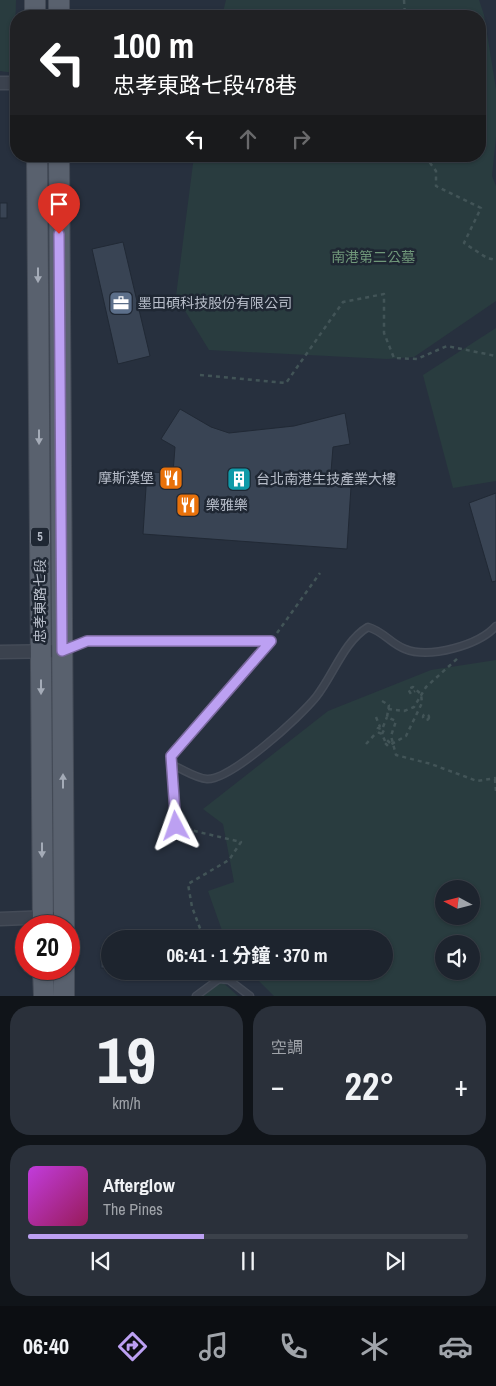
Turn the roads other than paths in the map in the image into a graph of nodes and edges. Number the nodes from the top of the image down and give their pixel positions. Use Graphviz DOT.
graph roads {
  1 [pos="37,162"];
  2 [pos="59,162"];
  3 [pos="496,626"];
  4 [pos="41,650"];
  5 [pos="62,651"];
  6 [pos="0,652"];
  7 [pos="172,765"];
  8 [pos="176,826"];
  9 [pos="43,915"];
  10 [pos="64,915"];
  11 [pos="0,919"];
  12 [pos="15,920"];
  13 [pos="43,980"];
  14 [pos="64,980"];
  15 [pos="219,980"];
  16 [pos="229,980"];
  17 [pos="44,996"];
  18 [pos="64,996"];
  19 [pos="196,996"];
  20 [pos="250,996"];
  1 -- 4 [label="main road, 忠孝東路七段 / 5, one-way"];
  2 -- 5 [label="main road, 忠孝東路七段 / 5"];
  3 -- 7 [label="lane"];
  4 -- 5 [label="street"];
  4 -- 6 [label="street"];
  4 -- 9 [label="main road, 忠孝東路七段 / 5, one-way"];
  5 -- 7 [label="lane"];
  10 -- 5 [label="main road, 忠孝東路七段 / 5, one-way"];
  7 -- 8 [label="lane"];
  11 -- 12 [label="street"];
  13 -- 17 [label="main road"];
  14 -- 18 [label="main road"];
  15 -- 19 [label="lane"];
  16 -- 20 [label="lane"];
}
